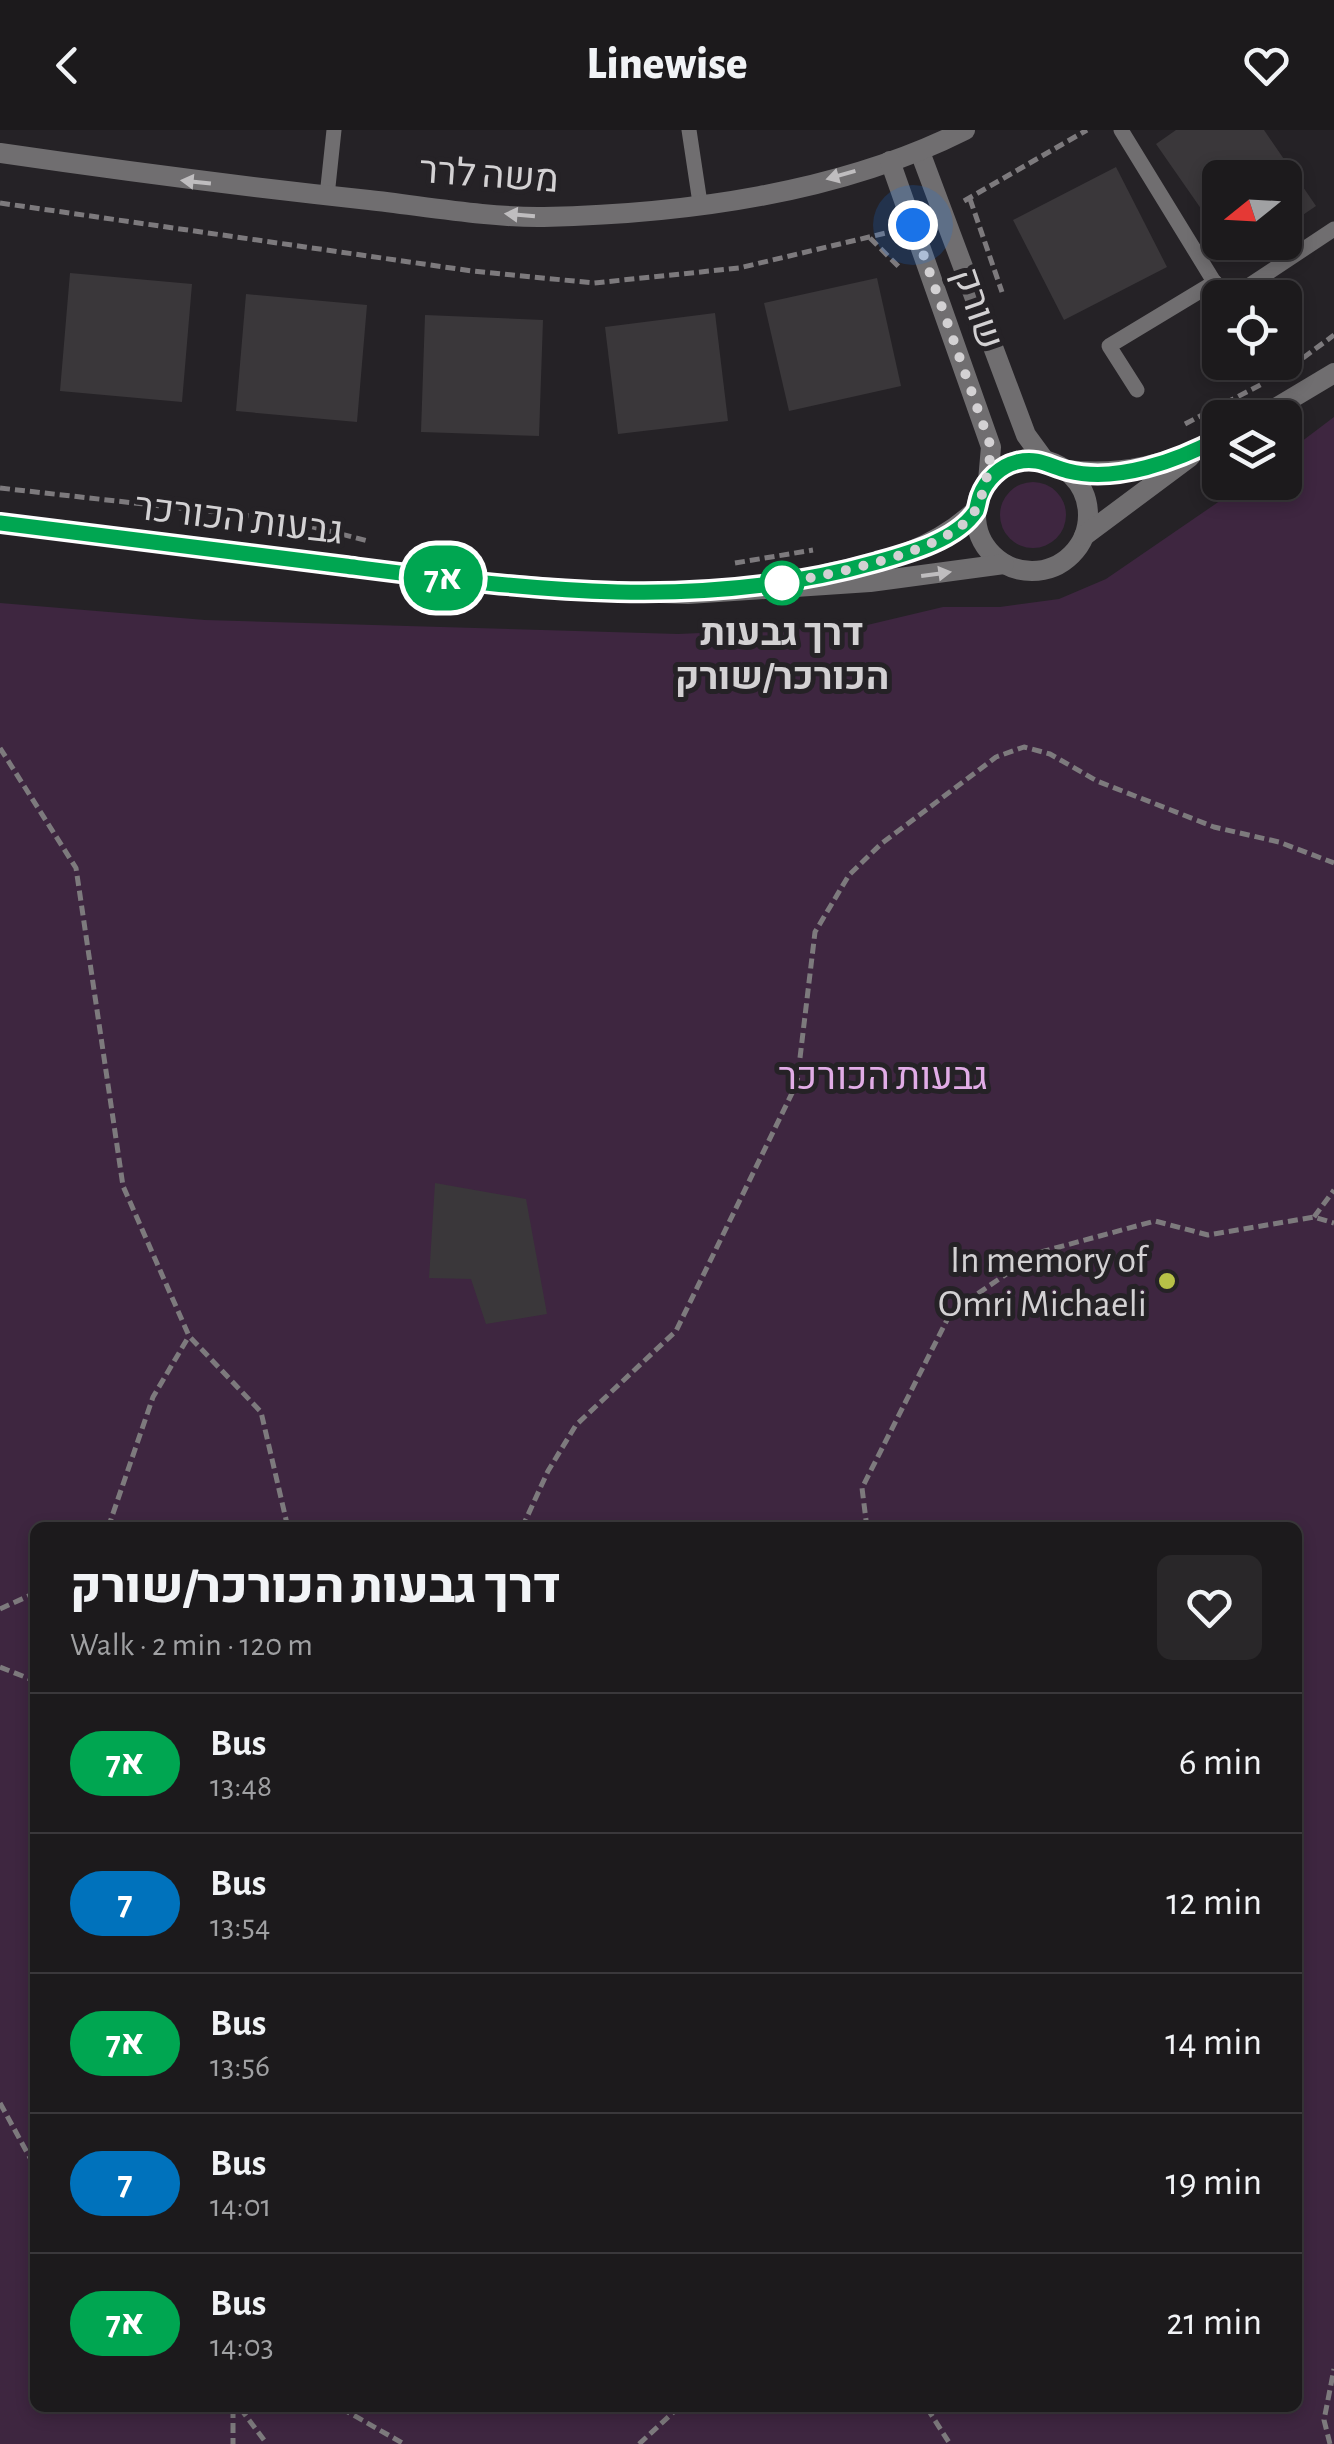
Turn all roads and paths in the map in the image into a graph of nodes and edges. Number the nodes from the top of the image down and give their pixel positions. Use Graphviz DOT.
graph roads {
  1 [pos="334,130"];
  2 [pos="689,130"];
  3 [pos="964,130"];
  4 [pos="1087,130"];
  5 [pos="1121,130"];
  6 [pos="0,152"];
  7 [pos="920,152"];
  8 [pos="890,161"];
  9 [pos="327,196"];
  10 [pos="970,198"];
  11 [pos="0,203"];
  12 [pos="700,204"];
  13 [pos="943,212"];
  14 [pos="913,225"];
  15 [pos="1334,229"];
  16 [pos="982,234"];
  17 [pos="870,238"];
  18 [pos="886,255"];
  19 [pos="1214,280"];
  20 [pos="1255,280"];
  21 [pos="1202,290"];
  22 [pos="1334,334"];
  23 [pos="1302,358"];
  24 [pos="1334,373"];
  25 [pos="1266,382"];
  26 [pos="1137,390"];
  27 [pos="1289,400"];
  28 [pos="1184,424"];
  29 [pos="1202,446"];
  30 [pos="1202,449"];
  31 [pos="1045,461"];
  32 [pos="1066,470"];
  33 [pos="988,481"];
  34 [pos="0,488"];
  35 [pos="976,510"];
  36 [pos="0,523"];
  37 [pos="1084,536"];
  38 [pos="378,544"];
  39 [pos="825,548"];
  40 [pos="732,564"];
  41 [pos="1004,564"];
  42 [pos="770,586"];
  43 [pos="0,748"];
  44 [pos="1334,862"];
  45 [pos="1334,1190"];
  46 [pos="1314,1217"];
  47 [pos="1334,1223"];
  48 [pos="189,1336"];
  49 [pos="110,1522"];
  50 [pos="287,1522"];
  51 [pos="525,1522"];
  52 [pos="866,1522"];
  53 [pos="30,1595"];
  54 [pos="0,1609"];
  55 [pos="0,1666"];
  56 [pos="30,1679"];
  57 [pos="0,2103"];
  58 [pos="30,2158"];
  59 [pos="1334,2370"];
  60 [pos="236,2412"];
  61 [pos="239,2412"];
  62 [pos="348,2412"];
  63 [pos="674,2412"];
  64 [pos="928,2412"];
  65 [pos="233,2444"];
  66 [pos="267,2444"];
  67 [pos="404,2444"];
  68 [pos="639,2444"];
  69 [pos="950,2444"];
  70 [pos="1330,2444"];
  1 -- 9 [label="lane"];
  2 -- 12 [label="lane"];
  3 -- 7 [label="street, משה לרר"];
  4 -- 10 [label="path"];
  5 -- 19 [label="lane"];
  9 -- 6 [label="street, משה לרר, one-way"];
  7 -- 8 [label="street, משה לרר"];
  7 -- 13 [label="street, שורק"];
  8 -- 12 [label="street, משה לרר, one-way"];
  8 -- 14 [label="street, שורק"];
  12 -- 9 [label="street, משה לרר, one-way"];
  10 -- 13 [label="path"];
  10 -- 16 [label="path"];
  11 -- 17 [label="path"];
  13 -- 31 [label="street, שורק"];
  14 -- 17 [label="path"];
  14 -- 33 [label="street, שורק"];
  15 -- 20 [label="lane"];
  17 -- 18 [label="path"];
  21 -- 26 [label="lane"];
  22 -- 23 [label="path"];
  24 -- 27 [label="street"];
  25 -- 28 [label="path"];
  29 -- 32 [label="street"];
  30 -- 37 [label="street"];
  31 -- 32 [label="street"];
  31 -- 33 [label="street"];
  32 -- 37 [label="street"];
  33 -- 35 [label="street"];
  34 -- 38 [label="path"];
  35 -- 41 [label="street"];
  35 -- 42 [label="street, גבעות הכורכר"];
  36 -- 42 [label="street, גבעות הכורכר"];
  37 -- 41 [label="street"];
  39 -- 40 [label="path"];
  42 -- 41 [label="street, גבעות הכורכר, one-way"];
  43 -- 48 [label="path"];
  44 -- 51 [label="path"];
  45 -- 46 [label="path"];
  46 -- 47 [label="path"];
  46 -- 52 [label="path"];
  48 -- 49 [label="path"];
  48 -- 50 [label="path"];
  53 -- 54 [label="path"];
  55 -- 56 [label="path"];
  57 -- 58 [label="path"];
  59 -- 70 [label="path"];
  60 -- 65 [label="path"];
  61 -- 66 [label="path"];
  62 -- 67 [label="path"];
  63 -- 68 [label="path"];
  64 -- 69 [label="path"];
}
